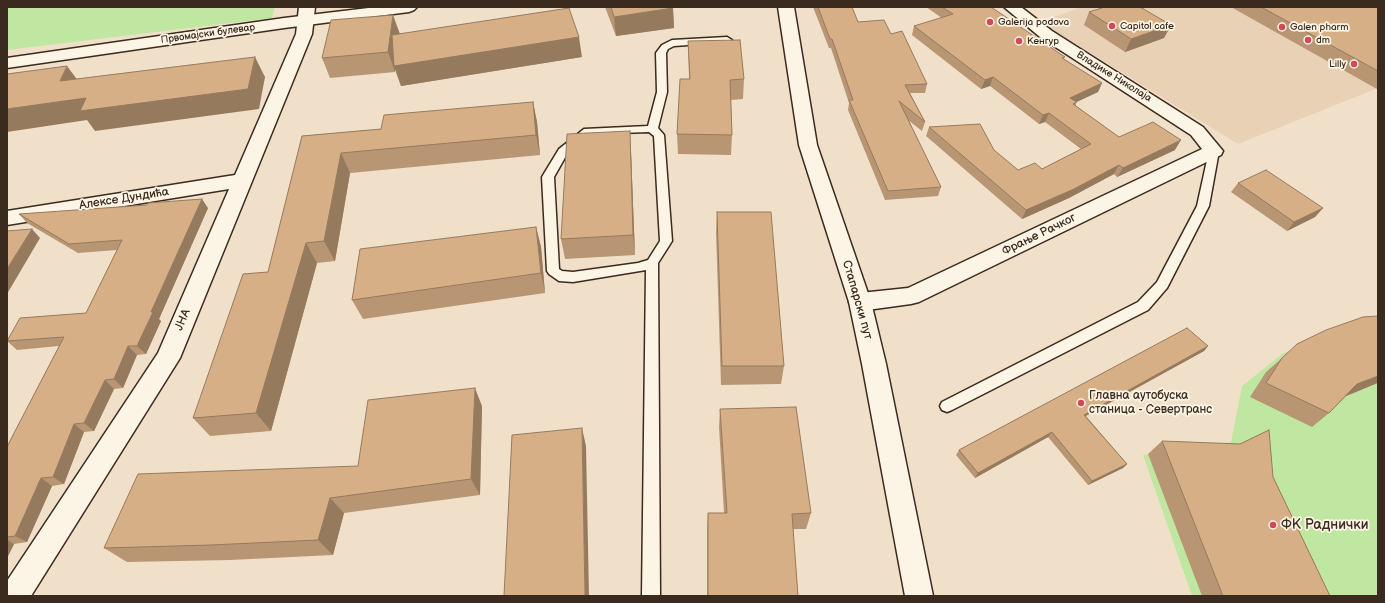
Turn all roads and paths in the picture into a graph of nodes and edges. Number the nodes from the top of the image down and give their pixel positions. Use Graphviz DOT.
graph roads {
  1 [pos="409,7"];
  2 [pos="786,7"];
  3 [pos="1012,7"];
  4 [pos="306,14"];
  5 [pos="726,40"];
  6 [pos="7,63"];
  7 [pos="652,129"];
  8 [pos="1214,151"];
  9 [pos="242,180"];
  10 [pos="7,218"];
  11 [pos="652,263"];
  12 [pos="860,302"];
  13 [pos="947,406"];
  14 [pos="14,596"];
  15 [pos="651,596"];
  16 [pos="919,596"];
  1 -- 4 [label="street, Првомајски булевар"];
  2 -- 12 [label="street, Стапарски пут"];
  3 -- 8 [label="street, Владике Николаја"];
  4 -- 6 [label="street, Првомајски булевар"];
  4 -- 9 [label="street, ЈНА"];
  5 -- 7 [label="lane"];
  7 -- 11 [label="lane"];
  7 -- 11 [label="lane"];
  8 -- 12 [label="street, Фрање Рачког"];
  8 -- 13 [label="lane"];
  9 -- 10 [label="street, Алексе Дундића"];
  9 -- 14 [label="street, ЈНА"];
  11 -- 15 [label="lane"];
  12 -- 16 [label="street, Стапарски пут"];
}
